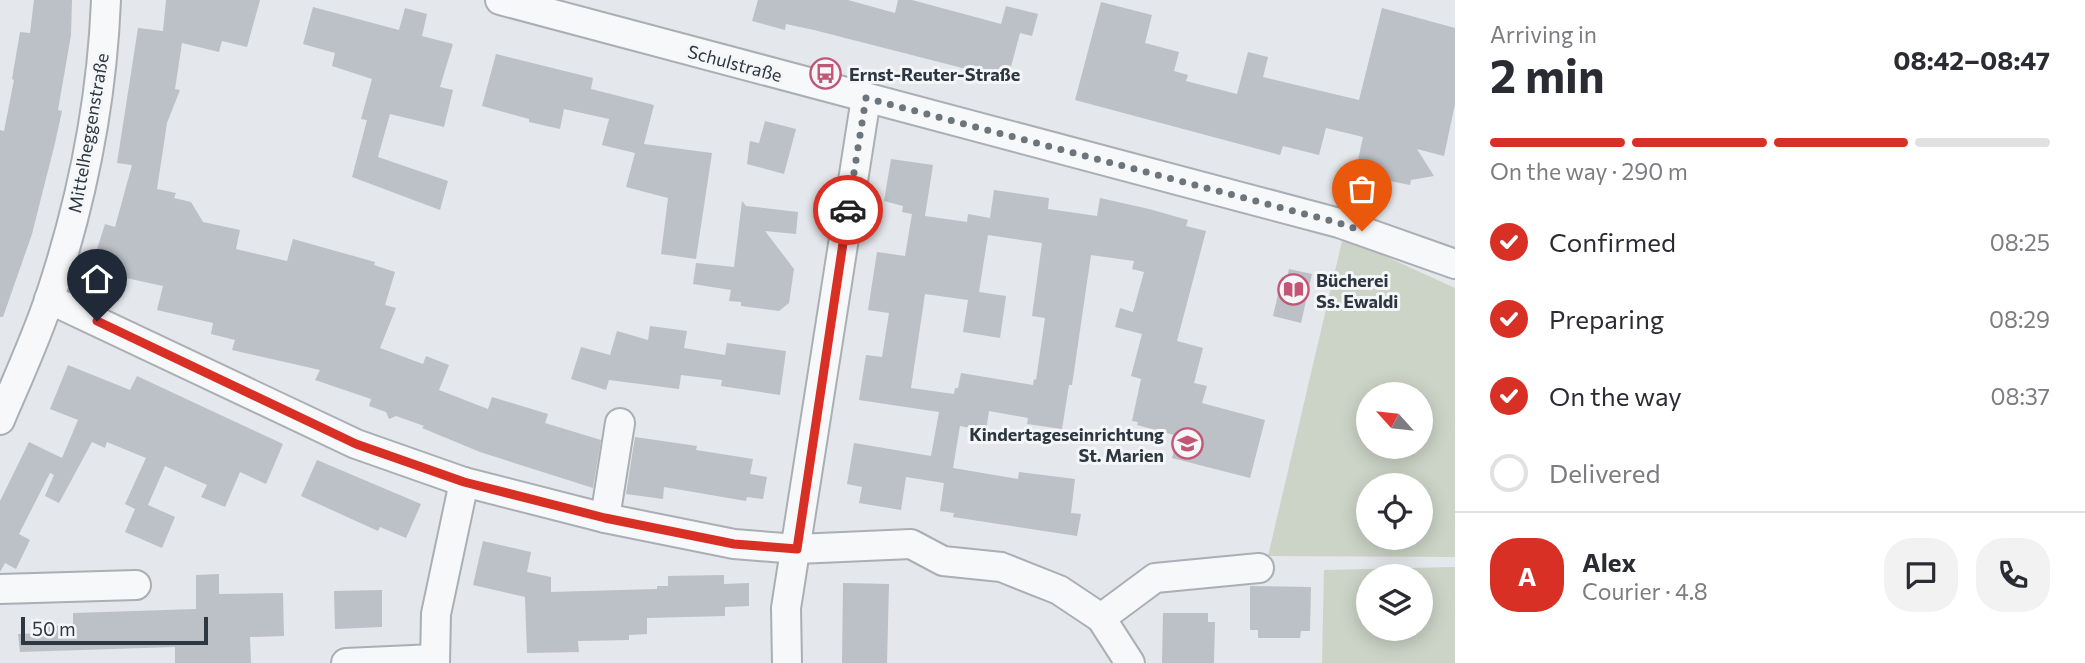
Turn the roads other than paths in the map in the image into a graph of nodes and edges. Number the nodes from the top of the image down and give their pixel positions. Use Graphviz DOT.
graph roads {
  1 [pos="106,0"];
  2 [pos="500,0"];
  3 [pos="866,98"];
  4 [pos="1455,264"];
  5 [pos="49,299"];
  6 [pos="0,420"];
  7 [pos="620,423"];
  8 [pos="464,482"];
  9 [pos="605,518"];
  10 [pos="797,549"];
  11 [pos="1259,568"];
  12 [pos="136,586"];
  13 [pos="0,589"];
  14 [pos="1101,618"];
  15 [pos="435,661"];
  16 [pos="346,663"];
  17 [pos="787,663"];
  18 [pos="1130,663"];
  1 -- 5 [label="street, Mittelheggenstraße"];
  2 -- 3 [label="street, Schulstraße"];
  3 -- 4 [label="street, Schulstraße"];
  3 -- 10 [label="street"];
  5 -- 6 [label="street, Mittelheggenstraße"];
  5 -- 8 [label="street"];
  7 -- 9 [label="street"];
  8 -- 9 [label="street"];
  8 -- 15 [label="street"];
  9 -- 10 [label="street"];
  10 -- 14 [label="street"];
  10 -- 17 [label="street"];
  11 -- 14 [label="street"];
  12 -- 13 [label="street"];
  14 -- 18 [label="street"];
  15 -- 16 [label="street"];
}
